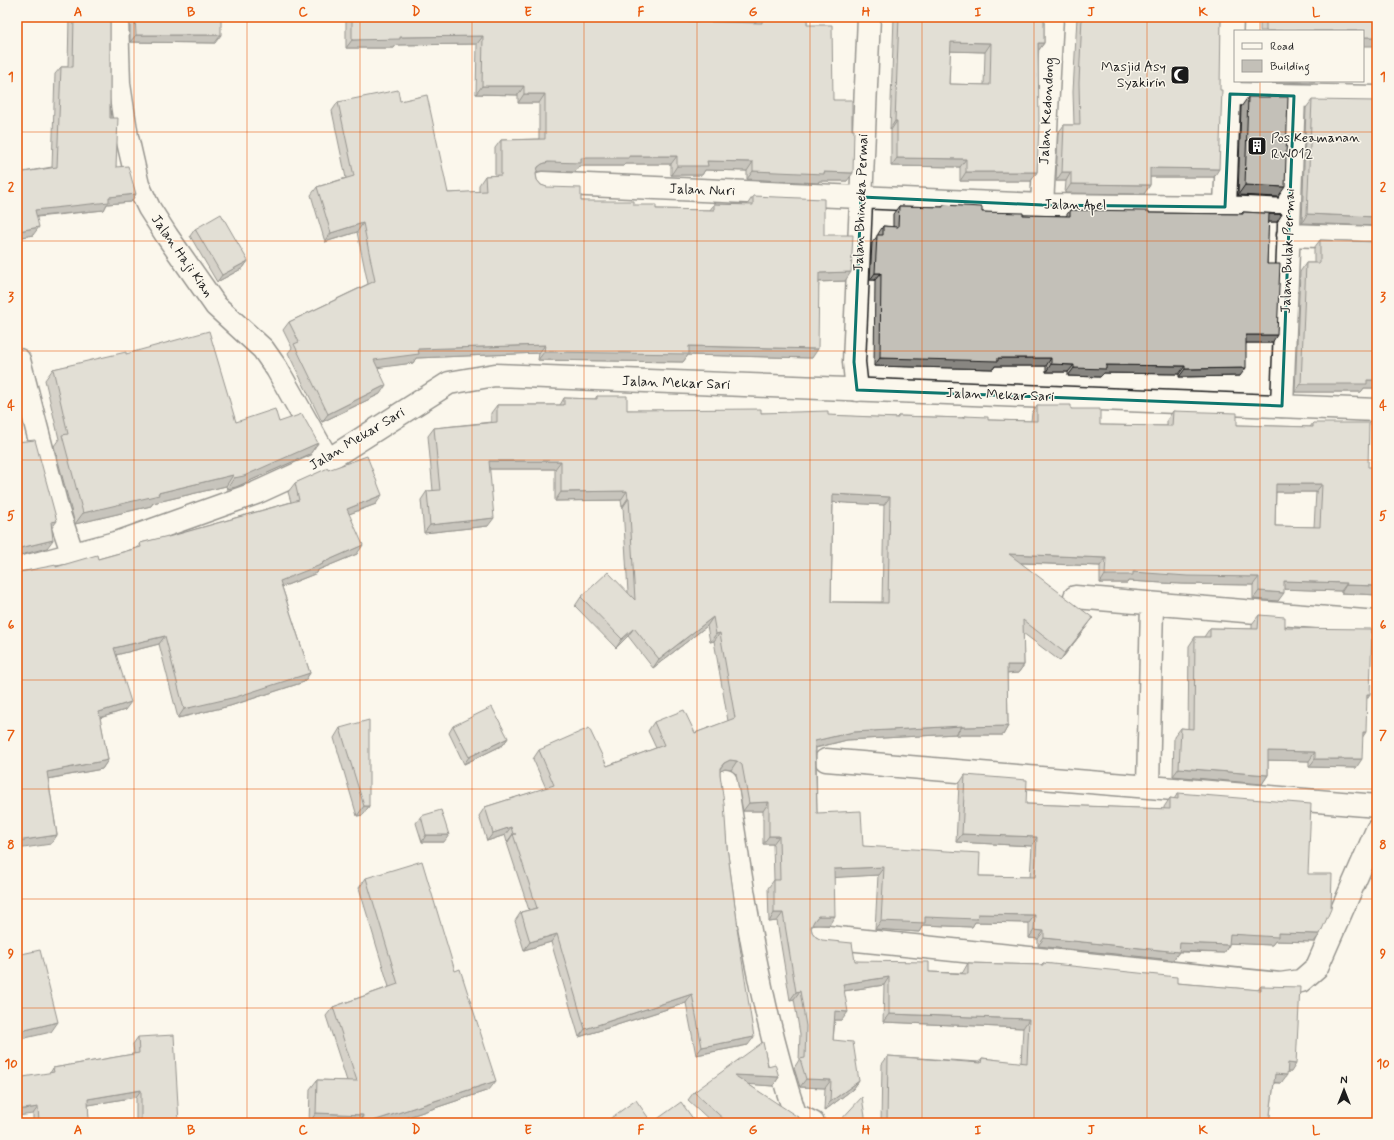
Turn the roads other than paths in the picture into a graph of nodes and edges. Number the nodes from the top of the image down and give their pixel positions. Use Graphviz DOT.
graph roads {
  1 [pos="117,17"];
  2 [pos="869,17"];
  3 [pos="1052,17"];
  4 [pos="1232,17"];
  5 [pos="1230,94"];
  6 [pos="1294,96"];
  7 [pos="1377,97"];
  8 [pos="542,183"];
  9 [pos="861,196"];
  10 [pos="1042,205"];
  11 [pos="1225,207"];
  12 [pos="1288,210"];
  13 [pos="1288,235"];
  14 [pos="1377,238"];
  15 [pos="19,360"];
  16 [pos="857,390"];
  17 [pos="1282,406"];
  18 [pos="1377,410"];
  19 [pos="328,460"];
  20 [pos="73,555"];
  21 [pos="17,569"];
  22 [pos="1074,597"];
  23 [pos="1152,604"];
  24 [pos="1377,622"];
  25 [pos="826,760"];
  26 [pos="726,781"];
  27 [pos="1148,787"];
  28 [pos="1377,806"];
  29 [pos="1377,830"];
  30 [pos="818,936"];
  31 [pos="814,1123"];
  1 -- 19 [label="street, Jalan Haji Kian"];
  2 -- 9 [label="street, Jalan Bhineka Permai"];
  3 -- 10 [label="street, Jalan Kedondong"];
  4 -- 5 [label="street"];
  5 -- 6 [label="street"];
  5 -- 11 [label="street"];
  6 -- 7 [label="street"];
  6 -- 12 [label="street, Jalan Bulak Permai"];
  8 -- 9 [label="street, Jalan Nuri"];
  9 -- 10 [label="street, Jalan Apel"];
  9 -- 16 [label="street, Jalan Bhineka Permai"];
  10 -- 11 [label="street, Jalan Apel"];
  11 -- 12 [label="street, Jalan Apel"];
  12 -- 13 [label="street, Jalan Bulak Permai"];
  13 -- 14 [label="street"];
  13 -- 17 [label="street, Jalan Bulak Permai"];
  15 -- 20 [label="street"];
  16 -- 17 [label="street, Jalan Mekar Sari"];
  16 -- 19 [label="street, Jalan Mekar Sari"];
  17 -- 18 [label="street, Jalan Mekar Sari"];
  19 -- 20 [label="street, Jalan Mekar Sari"];
  20 -- 21 [label="street, Jalan Mekar Sari"];
  22 -- 23 [label="street"];
  23 -- 24 [label="street"];
  23 -- 27 [label="street"];
  25 -- 27 [label="street"];
  26 -- 31 [label="street"];
  27 -- 28 [label="street"];
  29 -- 30 [label="street"];
}
